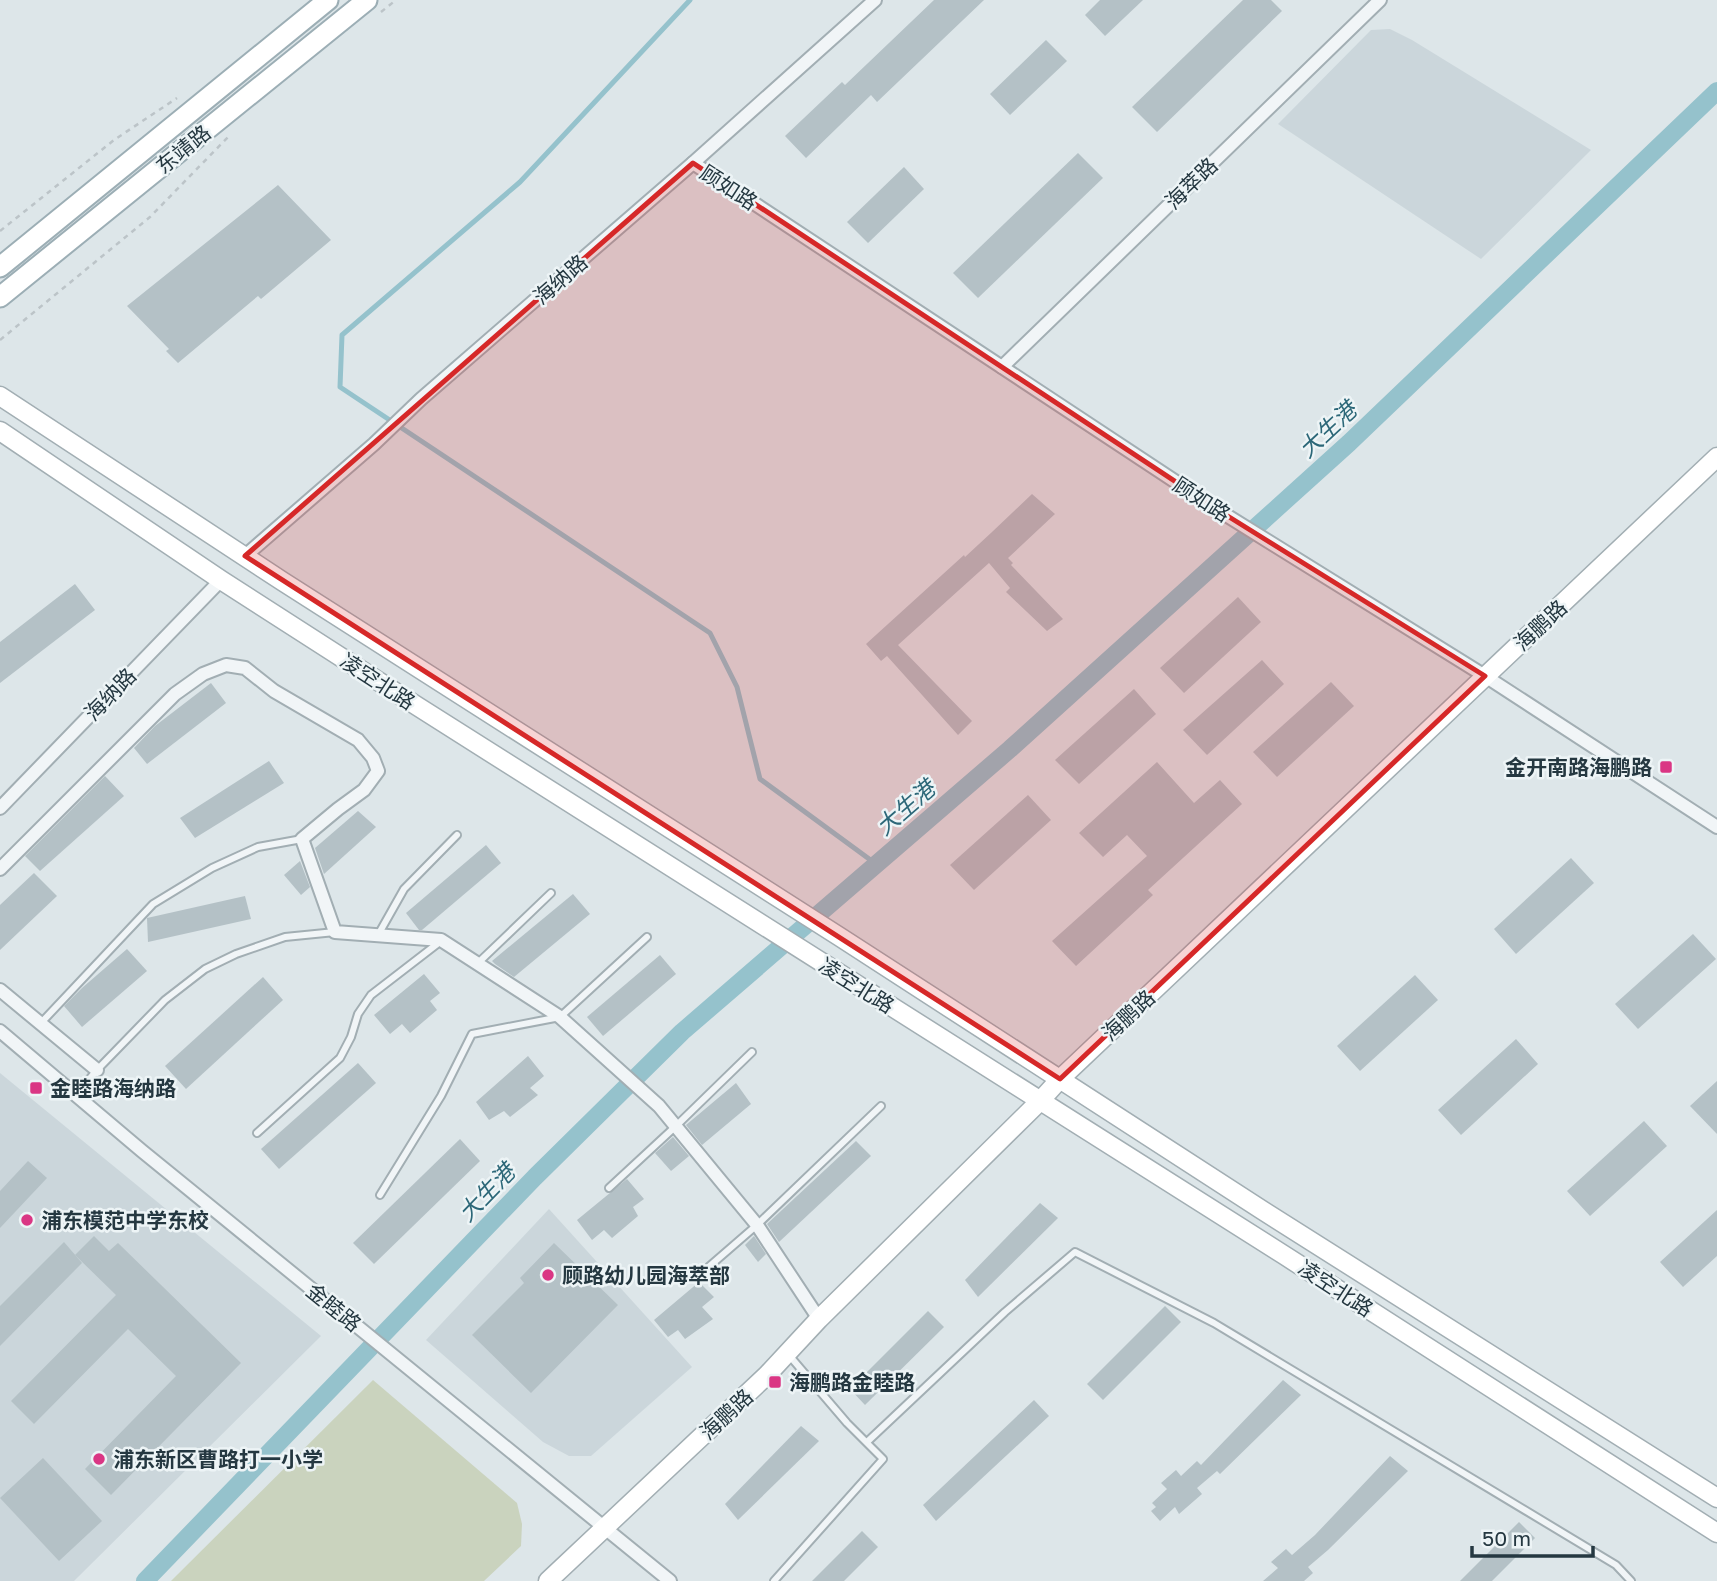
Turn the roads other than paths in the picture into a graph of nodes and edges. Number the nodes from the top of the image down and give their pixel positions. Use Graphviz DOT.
graph roads {
  1 [pos="328,0"];
  2 [pos="875,0"];
  3 [pos="1380,0"];
  4 [pos="371,8"];
  5 [pos="693,163"];
  6 [pos="0,267"];
  7 [pos="0,297"];
  8 [pos="1002,367"];
  9 [pos="0,396"];
  10 [pos="0,431"];
  11 [pos="1717,457"];
  12 [pos="244,556"];
  13 [pos="221,580"];
  14 [pos="1485,676"];
  15 [pos="0,808"];
  16 [pos="1717,827"];
  17 [pos="457,835"];
  18 [pos="303,839"];
  19 [pos="0,869"];
  20 [pos="551,893"];
  21 [pos="335,932"];
  22 [pos="378,935"];
  23 [pos="647,937"];
  24 [pos="442,940"];
  25 [pos="478,962"];
  26 [pos="0,990"];
  27 [pos="560,1017"];
  28 [pos="40,1024"];
  29 [pos="0,1031"];
  30 [pos="752,1052"];
  31 [pos="97,1070"];
  32 [pos="1060,1079"];
  33 [pos="76,1094"];
  34 [pos="1040,1101"];
  35 [pos="881,1106"];
  36 [pos="676,1126"];
  37 [pos="257,1133"];
  38 [pos="609,1188"];
  39 [pos="380,1195"];
  40 [pos="757,1225"];
  41 [pos="697,1277"];
  42 [pos="819,1318"];
  43 [pos="787,1352"];
  44 [pos="867,1442"];
  45 [pos="1717,1498"];
  46 [pos="604,1527"];
  47 [pos="1717,1533"];
  48 [pos="548,1581"];
  49 [pos="670,1581"];
  50 [pos="774,1581"];
  51 [pos="1631,1581"];
  1 -- 6 [label="main road, 东靖路"];
  2 -- 5 [label="street, 海纳路"];
  3 -- 8 [label="street, 海萃路"];
  4 -- 7 [label="main road, 东靖路"];
  5 -- 8 [label="street, 顾如路"];
  5 -- 12 [label="street, 海纳路"];
  8 -- 14 [label="street, 顾如路"];
  9 -- 12 [label="main road, 凌空北路"];
  10 -- 13 [label="main road, 凌空北路"];
  11 -- 14 [label="main road, 海鹏路"];
  12 -- 32 [label="main road, 凌空北路"];
  13 -- 15 [label="street, 海纳路"];
  13 -- 34 [label="main road, 凌空北路"];
  14 -- 16 [label="street, 顾如路"];
  14 -- 32 [label="main road, 海鹏路"];
  17 -- 22 [label="lane"];
  18 -- 19 [label="street"];
  18 -- 21 [label="street"];
  18 -- 28 [label="lane"];
  20 -- 25 [label="lane"];
  21 -- 22 [label="street"];
  21 -- 31 [label="lane"];
  22 -- 24 [label="street"];
  23 -- 27 [label="lane"];
  24 -- 25 [label="street"];
  24 -- 37 [label="lane"];
  25 -- 27 [label="street"];
  26 -- 28 [label="street"];
  27 -- 36 [label="street"];
  27 -- 39 [label="lane"];
  28 -- 31 [label="street"];
  29 -- 33 [label="street, 金睦路"];
  30 -- 36 [label="lane"];
  31 -- 33 [label="lane"];
  32 -- 34 [label="main road, 海鹏路"];
  32 -- 45 [label="main road, 凌空北路"];
  33 -- 46 [label="street, 金睦路"];
  34 -- 42 [label="main road, 海鹏路"];
  34 -- 47 [label="main road, 凌空北路"];
  35 -- 40 [label="lane"];
  36 -- 38 [label="lane"];
  36 -- 40 [label="street"];
  40 -- 41 [label="lane"];
  40 -- 42 [label="street"];
  42 -- 43 [label="main road, 海鹏路"];
  43 -- 44 [label="lane"];
  43 -- 46 [label="main road, 海鹏路"];
  44 -- 50 [label="lane"];
  44 -- 51 [label="lane"];
  46 -- 48 [label="main road, 海鹏路"];
  46 -- 49 [label="street, 金睦路"];
}
